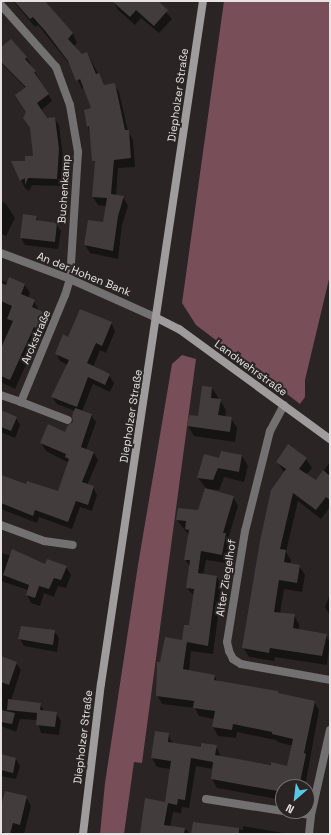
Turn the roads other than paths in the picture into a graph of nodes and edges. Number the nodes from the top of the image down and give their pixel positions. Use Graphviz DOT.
graph roads {
  1 [pos="203,1"];
  2 [pos="1,5"];
  3 [pos="1,253"];
  4 [pos="70,279"];
  5 [pos="157,318"];
  6 [pos="1,395"];
  7 [pos="21,402"];
  8 [pos="284,405"];
  9 [pos="68,420"];
  10 [pos="330,439"];
  11 [pos="1,525"];
  12 [pos="73,545"];
  13 [pos="330,680"];
  14 [pos="330,730"];
  15 [pos="315,797"];
  16 [pos="206,799"];
  17 [pos="275,810"];
  18 [pos="311,819"];
  19 [pos="83,834"];
  20 [pos="309,834"];
  1 -- 5 [label="main road, Diepholzer Straße"];
  2 -- 4 [label="street, Buchenkamp"];
  3 -- 4 [label="street, An der Hohen Bank"];
  4 -- 5 [label="street, An der Hohen Bank"];
  4 -- 7 [label="street, Arckstraße"];
  5 -- 8 [label="main road, Landwehrstraße"];
  5 -- 19 [label="main road, Diepholzer Straße"];
  6 -- 7 [label="street"];
  7 -- 9 [label="street"];
  8 -- 10 [label="main road, Landwehrstraße"];
  8 -- 13 [label="street, Alter Ziegelhof"];
  11 -- 12 [label="street"];
  14 -- 15 [label="street"];
  16 -- 17 [label="street"];
  18 -- 20 [label="street"];
}
